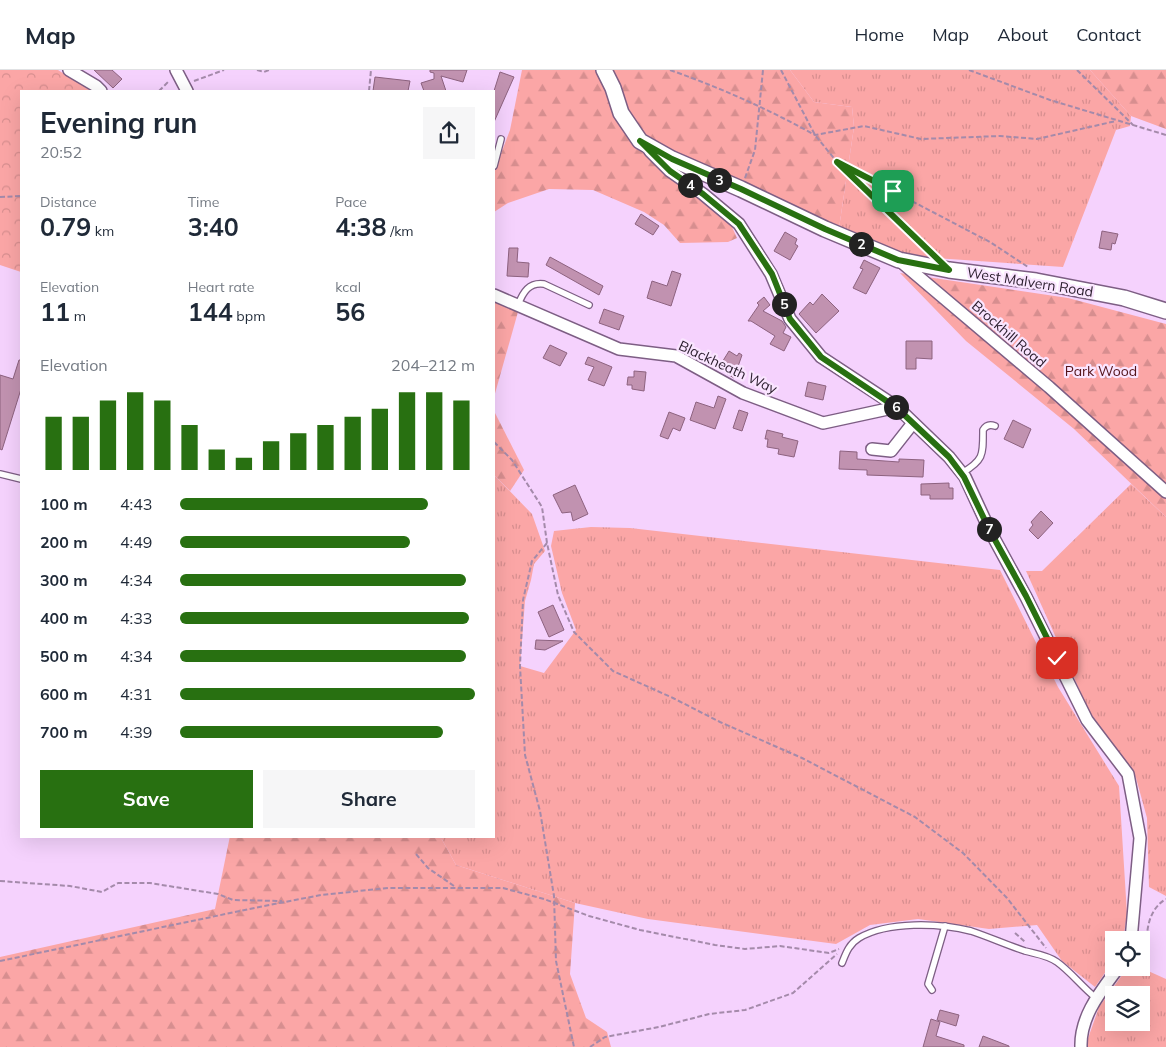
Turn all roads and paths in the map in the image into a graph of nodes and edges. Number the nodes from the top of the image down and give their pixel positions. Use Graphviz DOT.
graph roads {
  1 [pos="69,70"];
  2 [pos="176,70"];
  3 [pos="257,70"];
  4 [pos="269,70"];
  5 [pos="371,70"];
  6 [pos="604,70"];
  7 [pos="670,70"];
  8 [pos="763,70"];
  9 [pos="781,70"];
  10 [pos="969,70"];
  11 [pos="1077,70"];
  12 [pos="100,90"];
  13 [pos="186,90"];
  14 [pos="369,90"];
  15 [pos="1116,121"];
  16 [pos="1135,126"];
  17 [pos="1166,135"];
  18 [pos="815,136"];
  19 [pos="501,139"];
  20 [pos="640,141"];
  21 [pos="495,162"];
  22 [pos="837,162"];
  23 [pos="741,189"];
  24 [pos="20,196"];
  25 [pos="0,197"];
  26 [pos="898,260"];
  27 [pos="1030,269"];
  28 [pos="949,270"];
  29 [pos="495,295"];
  30 [pos="518,305"];
  31 [pos="589,305"];
  32 [pos="1166,310"];
  33 [pos="897,408"];
  34 [pos="913,423"];
  35 [pos="995,426"];
  36 [pos="495,443"];
  37 [pos="872,449"];
  38 [pos="0,474"];
  39 [pos="962,474"];
  40 [pos="20,479"];
  41 [pos="1166,492"];
  42 [pos="547,543"];
  43 [pos="416,854"];
  44 [pos="0,881"];
  45 [pos="455,887"];
  46 [pos="1166,899"];
  47 [pos="286,902"];
  48 [pos="554,902"];
  49 [pos="945,926"];
  50 [pos="1132,931"];
  51 [pos="1146,931"];
  52 [pos="846,947"];
  53 [pos="0,961"];
  54 [pos="1057,962"];
  55 [pos="842,963"];
  56 [pos="1112,976"];
  57 [pos="932,990"];
  58 [pos="1096,998"];
  59 [pos="574,1047"];
  60 [pos="590,1047"];
  61 [pos="1081,1047"];
  1 -- 12 [label="street"];
  2 -- 13 [label="street"];
  3 -- 4 [label="path"];
  5 -- 14 [label="path"];
  6 -- 20 [label="main road, West Malvern Road"];
  7 -- 18 [label="path"];
  8 -- 23 [label="path"];
  9 -- 18 [label="path"];
  10 -- 15 [label="path"];
  11 -- 16 [label="path"];
  15 -- 16 [label="path"];
  15 -- 18 [label="path"];
  16 -- 17 [label="path"];
  18 -- 22 [label="path"];
  19 -- 21 [label="lane"];
  20 -- 23 [label="main road, West Malvern Road"];
  20 -- 33 [label="street"];
  22 -- 27 [label="path"];
  22 -- 28 [label="path"];
  23 -- 26 [label="main road, West Malvern Road"];
  24 -- 25 [label="path"];
  26 -- 28 [label="main road, West Malvern Road"];
  26 -- 41 [label="street, Brockhill Road"];
  28 -- 32 [label="main road, West Malvern Road"];
  29 -- 30 [label="street, Blackheath Way"];
  30 -- 31 [label="lane"];
  30 -- 33 [label="street, Blackheath Way"];
  33 -- 34 [label="street"];
  34 -- 37 [label="street"];
  34 -- 39 [label="street"];
  35 -- 39 [label="lane"];
  36 -- 42 [label="path"];
  38 -- 40 [label="lane"];
  39 -- 50 [label="street"];
  42 -- 48 [label="path"];
  42 -- 54 [label="path"];
  43 -- 45 [label="path"];
  44 -- 47 [label="path"];
  45 -- 47 [label="path"];
  45 -- 48 [label="path"];
  46 -- 51 [label="path"];
  47 -- 53 [label="path"];
  48 -- 52 [label="path"];
  48 -- 59 [label="path"];
  49 -- 52 [label="lane"];
  49 -- 54 [label="lane"];
  49 -- 57 [label="lane"];
  52 -- 55 [label="lane"];
  52 -- 60 [label="path"];
  54 -- 58 [label="lane"];
  56 -- 58 [label="street"];
  58 -- 61 [label="street"];
}
